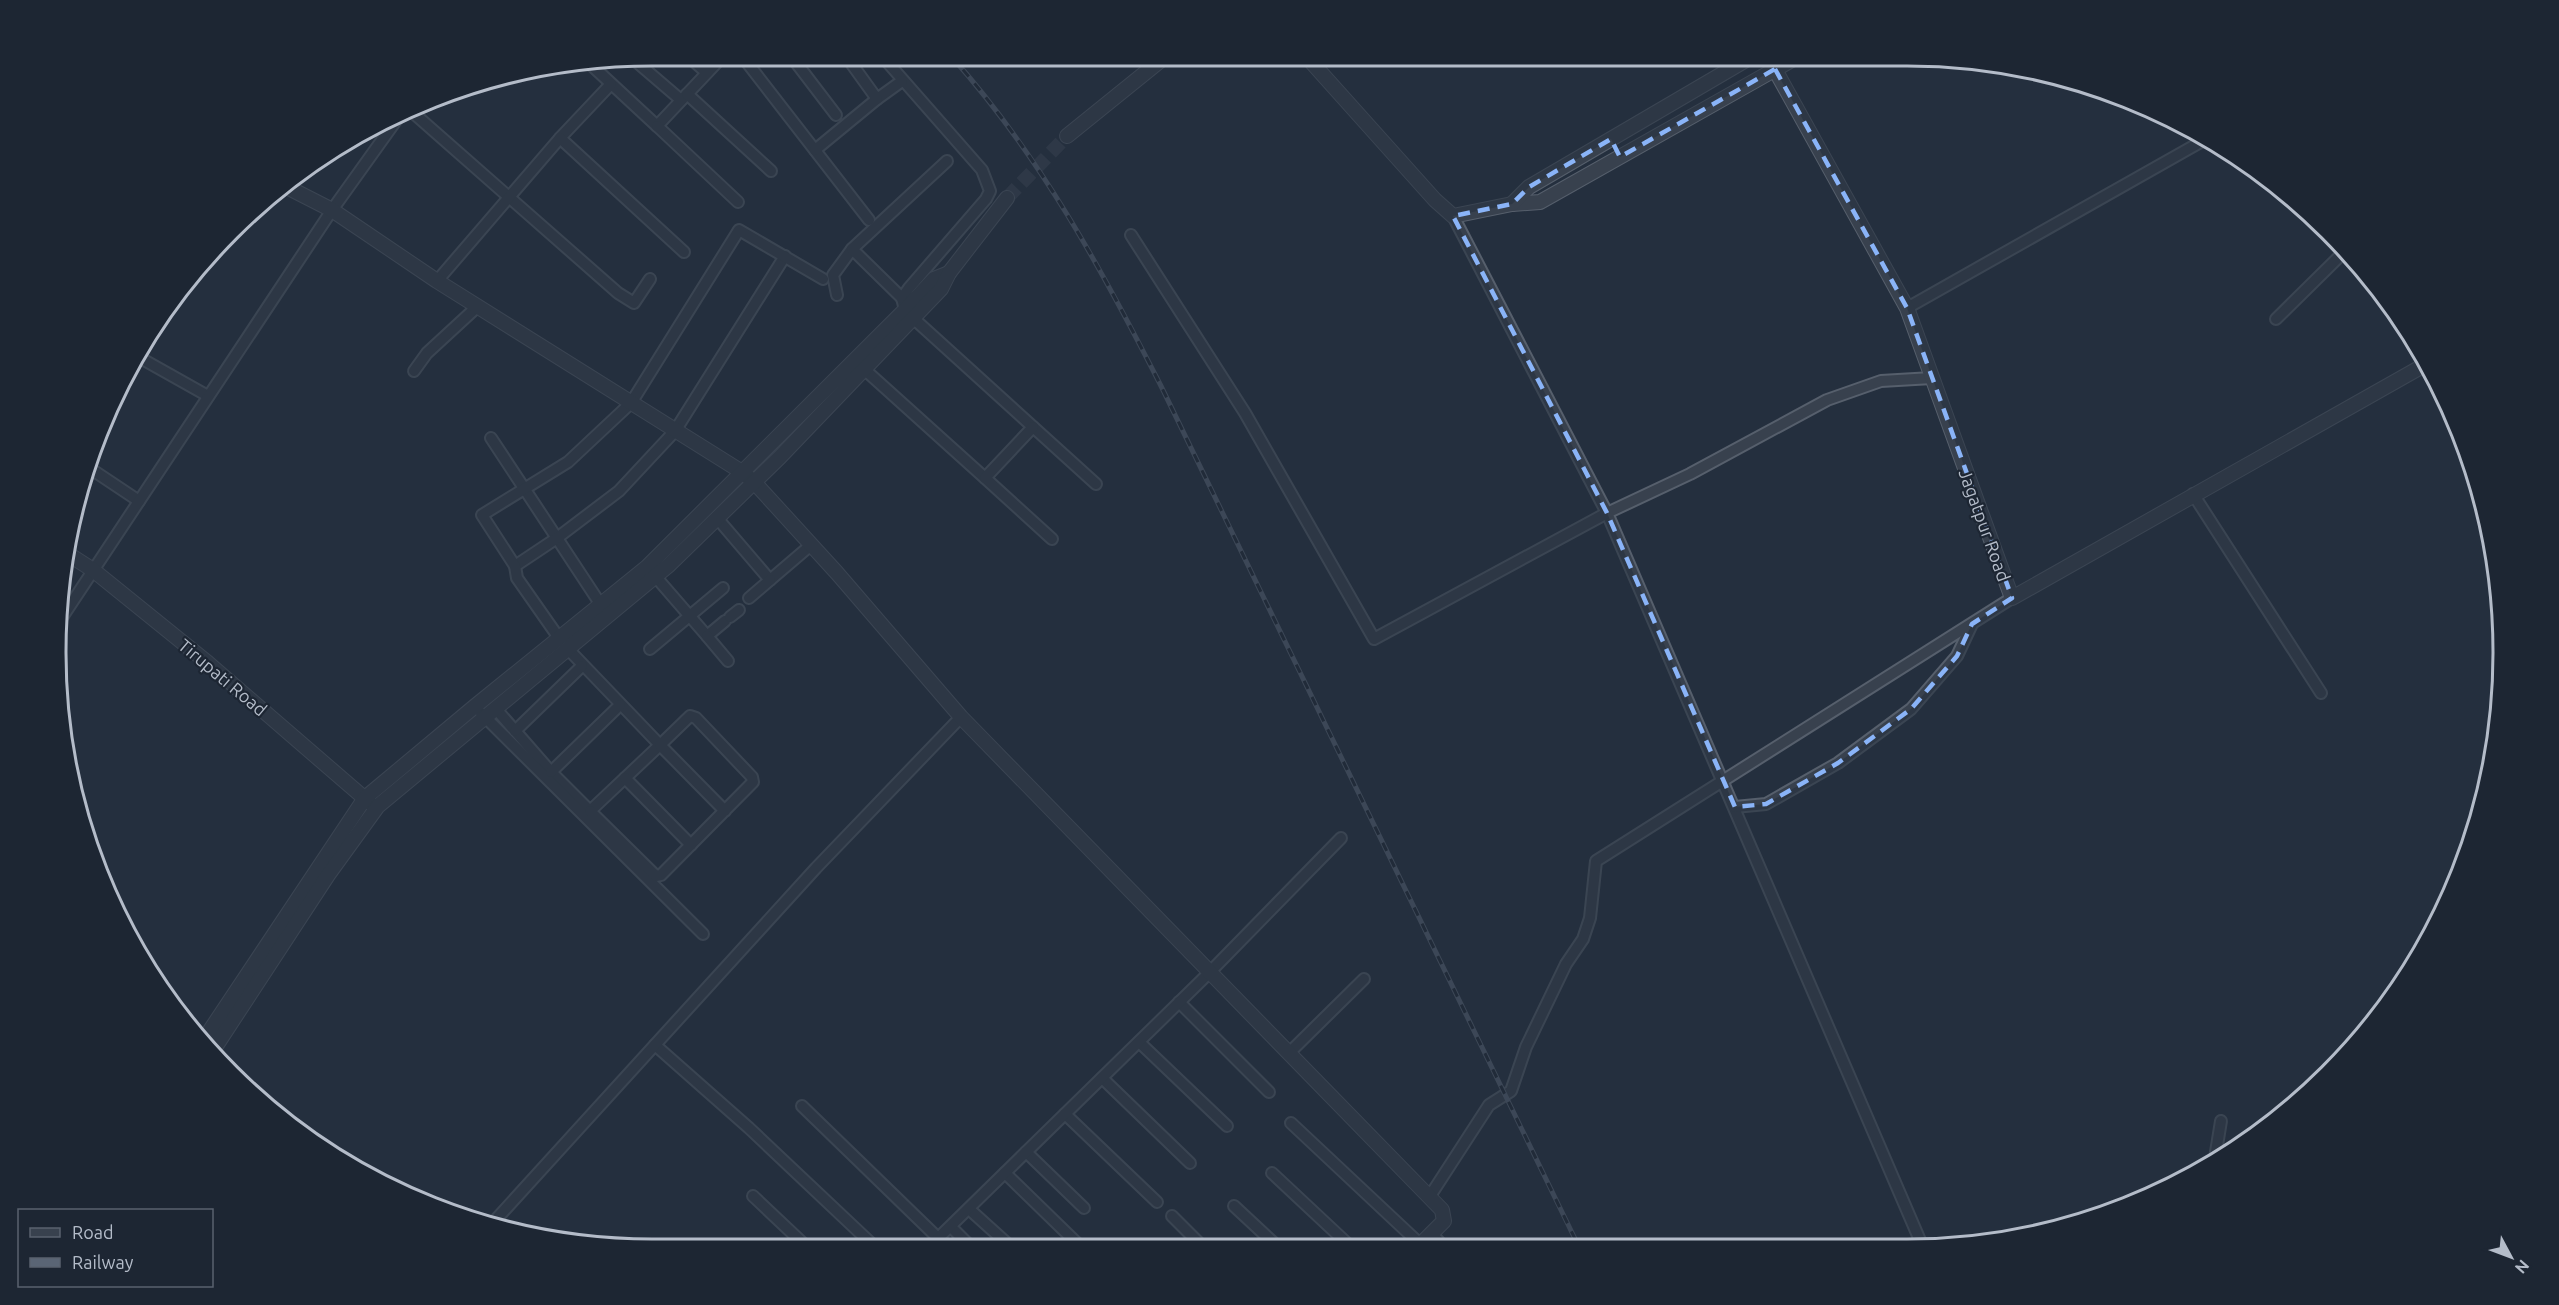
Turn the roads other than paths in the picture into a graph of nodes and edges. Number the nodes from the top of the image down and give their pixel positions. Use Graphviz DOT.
graph roads {
  1 [pos="644,66"];
  2 [pos="699,66"];
  3 [pos="712,66"];
  4 [pos="750,66"];
  5 [pos="799,66"];
  6 [pos="853,66"];
  7 [pos="890,66"];
  8 [pos="1154,66"];
  9 [pos="1315,66"];
  10 [pos="1736,66"];
  11 [pos="1773,66"];
  12 [pos="1780,66"];
  13 [pos="595,69"];
  14 [pos="1775,69"];
  15 [pos="706,72"];
  16 [pos="902,81"];
  17 [pos="611,84"];
  18 [pos="684,97"];
  19 [pos="878,99"];
  20 [pos="836,115"];
  21 [pos="417,116"];
  22 [pos="657,126"];
  23 [pos="392,127"];
  24 [pos="1067,136"];
  25 [pos="560,138"];
  26 [pos="1611,139"];
  27 [pos="2198,144"];
  28 [pos="814,150"];
  29 [pos="1620,157"];
  30 [pos="947,161"];
  31 [pos="771,171"];
  32 [pos="292,190"];
  33 [pos="508,198"];
  34 [pos="1007,198"];
  35 [pos="738,202"];
  36 [pos="1512,204"];
  37 [pos="332,210"];
  38 [pos="1453,216"];
  39 [pos="869,220"];
  40 [pos="1131,235"];
  41 [pos="852,249"];
  42 [pos="684,252"];
  43 [pos="785,256"];
  44 [pos="2339,257"];
  45 [pos="650,279"];
  46 [pos="823,279"];
  47 [pos="437,281"];
  48 [pos="837,295"];
  49 [pos="478,306"];
  50 [pos="1907,308"];
  51 [pos="907,309"];
  52 [pos="2276,319"];
  53 [pos="144,360"];
  54 [pos="2419,368"];
  55 [pos="864,369"];
  56 [pos="414,371"];
  57 [pos="1932,378"];
  58 [pos="208,396"];
  59 [pos="631,403"];
  60 [pos="1033,426"];
  61 [pos="675,431"];
  62 [pos="491,438"];
  63 [pos="742,471"];
  64 [pos="95,472"];
  65 [pos="985,478"];
  66 [pos="754,482"];
  67 [pos="1096,484"];
  68 [pos="525,489"];
  69 [pos="2193,494"];
  70 [pos="139,501"];
  71 [pos="1607,513"];
  72 [pos="717,518"];
  73 [pos="557,538"];
  74 [pos="1052,538"];
  75 [pos="811,545"];
  76 [pos="74,558"];
  77 [pos="515,566"];
  78 [pos="93,570"];
  79 [pos="655,576"];
  80 [pos="771,580"];
  81 [pos="723,588"];
  82 [pos="749,598"];
  83 [pos="2013,598"];
  84 [pos="601,605"];
  85 [pos="68,609"];
  86 [pos="689,616"];
  87 [pos="732,616"];
  88 [pos="1972,624"];
  89 [pos="707,636"];
  90 [pos="563,644"];
  91 [pos="650,650"];
  92 [pos="728,661"];
  93 [pos="582,666"];
  94 [pos="2321,693"];
  95 [pos="620,705"];
  96 [pos="474,706"];
  97 [pos="491,713"];
  98 [pos="961,717"];
  99 [pos="515,731"];
  100 [pos="660,745"];
  101 [pos="551,772"];
  102 [pos="625,777"];
  103 [pos="1724,780"];
  104 [pos="365,798"];
  105 [pos="1735,807"];
  106 [pos="376,808"];
  107 [pos="590,811"];
  108 [pos="725,811"];
  109 [pos="1341,838"];
  110 [pos="691,845"];
  111 [pos="703,934"];
  112 [pos="1209,973"];
  113 [pos="1365,979"];
  114 [pos="1179,1002"];
  115 [pos="208,1034"];
  116 [pos="1138,1042"];
  117 [pos="217,1044"];
  118 [pos="655,1045"];
  119 [pos="1289,1053"];
  120 [pos="1102,1078"];
  121 [pos="1269,1092"];
  122 [pos="802,1106"];
  123 [pos="1065,1113"];
  124 [pos="2221,1121"];
  125 [pos="1291,1123"];
  126 [pos="1227,1126"];
  127 [pos="2217,1149"];
  128 [pos="1026,1152"];
  129 [pos="1190,1163"];
  130 [pos="1005,1173"];
  131 [pos="1272,1173"];
  132 [pos="753,1196"];
  133 [pos="1430,1196"];
  134 [pos="1157,1202"];
  135 [pos="1234,1206"];
  136 [pos="1084,1208"];
  137 [pos="969,1209"];
  138 [pos="1172,1216"];
  139 [pos="497,1218"];
  140 [pos="951,1227"];
  141 [pos="1431,1233"];
  142 [pos="938,1238"];
  143 [pos="798,1239"];
  144 [pos="866,1239"];
  145 [pos="963,1239"];
  146 [pos="1002,1239"];
  147 [pos="1073,1239"];
  148 [pos="1196,1239"];
  149 [pos="1269,1239"];
  150 [pos="1343,1239"];
  151 [pos="1413,1239"];
  152 [pos="1425,1239"];
  153 [pos="1437,1239"];
  154 [pos="1919,1239"];
  1 -- 18 [label="street"];
  2 -- 15 [label="street"];
  3 -- 15 [label="street"];
  4 -- 28 [label="street"];
  5 -- 20 [label="street"];
  6 -- 19 [label="street"];
  7 -- 16 [label="street"];
  8 -- 24 [label="street"];
  9 -- 38 [label="street"];
  10 -- 26 [label="street"];
  11 -- 14 [label="street, Jagatpur Road"];
  12 -- 14 [label="street"];
  13 -- 17 [label="street"];
  14 -- 29 [label="street"];
  14 -- 50 [label="street, Jagatpur Road"];
  15 -- 18 [label="street"];
  16 -- 19 [label="street"];
  16 -- 51 [label="street"];
  17 -- 22 [label="street"];
  17 -- 25 [label="street"];
  18 -- 22 [label="street"];
  18 -- 31 [label="street"];
  19 -- 28 [label="street"];
  21 -- 33 [label="street"];
  22 -- 35 [label="street"];
  23 -- 37 [label="street"];
  25 -- 33 [label="street"];
  25 -- 42 [label="street"];
  26 -- 29 [label="street"];
  26 -- 36 [label="street"];
  27 -- 50 [label="street"];
  28 -- 39 [label="street"];
  29 -- 36 [label="street"];
  30 -- 41 [label="street"];
  32 -- 37 [label="street"];
  33 -- 45 [label="street"];
  33 -- 47 [label="street"];
  34 -- 51 [label="street"];
  36 -- 38 [label="street"];
  37 -- 47 [label="street"];
  37 -- 58 [label="street"];
  38 -- 71 [label="street"];
  40 -- 71 [label="street"];
  41 -- 48 [label="street"];
  41 -- 51 [label="street"];
  43 -- 46 [label="street"];
  43 -- 59 [label="street"];
  43 -- 61 [label="street"];
  44 -- 52 [label="street"];
  47 -- 49 [label="street"];
  49 -- 56 [label="street"];
  49 -- 59 [label="street"];
  50 -- 57 [label="street, Jagatpur Road"];
  51 -- 55 [label="street"];
  51 -- 60 [label="street"];
  51 -- 63 [label="street"];
  53 -- 58 [label="street"];
  54 -- 69 [label="street, Jagatpur Road"];
  55 -- 65 [label="street"];
  55 -- 66 [label="street"];
  57 -- 71 [label="street"];
  57 -- 83 [label="street, Jagatpur Road"];
  58 -- 70 [label="street"];
  59 -- 61 [label="street"];
  59 -- 68 [label="street"];
  60 -- 65 [label="street"];
  60 -- 67 [label="street"];
  61 -- 63 [label="street"];
  61 -- 73 [label="street"];
  62 -- 68 [label="street"];
  63 -- 66 [label="street"];
  63 -- 84 [label="street"];
  64 -- 70 [label="street"];
  65 -- 74 [label="street"];
  66 -- 72 [label="street"];
  66 -- 75 [label="street"];
  68 -- 73 [label="street"];
  68 -- 77 [label="street"];
  69 -- 83 [label="street, Jagatpur Road"];
  69 -- 94 [label="street"];
  70 -- 78 [label="street"];
  71 -- 103 [label="street"];
  72 -- 79 [label="street"];
  72 -- 80 [label="street"];
  73 -- 77 [label="street"];
  73 -- 84 [label="street"];
  75 -- 80 [label="street"];
  75 -- 98 [label="street"];
  76 -- 78 [label="street, Tirupati Road"];
  77 -- 90 [label="street"];
  78 -- 85 [label="street"];
  78 -- 104 [label="street, Tirupati Road"];
  79 -- 86 [label="street"];
  79 -- 90 [label="street"];
  80 -- 82 [label="street"];
  81 -- 86 [label="street"];
  83 -- 88 [label="street"];
  84 -- 90 [label="street"];
  86 -- 89 [label="street"];
  86 -- 91 [label="street"];
  87 -- 89 [label="street"];
  88 -- 103 [label="street"];
  88 -- 105 [label="street"];
  89 -- 92 [label="street"];
  90 -- 93 [label="street"];
  90 -- 96 [label="street"];
  90 -- 97 [label="street"];
  93 -- 95 [label="street"];
  93 -- 99 [label="street"];
  95 -- 100 [label="street"];
  95 -- 101 [label="street"];
  96 -- 97 [label="street"];
  96 -- 104 [label="street"];
  97 -- 99 [label="street"];
  97 -- 106 [label="street"];
  97 -- 111 [label="street"];
  98 -- 112 [label="street"];
  98 -- 118 [label="street"];
  99 -- 101 [label="street"];
  100 -- 102 [label="street"];
  100 -- 108 [label="street"];
  100 -- 108 [label="street"];
  101 -- 107 [label="street"];
  102 -- 107 [label="street"];
  102 -- 110 [label="street"];
  103 -- 105 [label="street"];
  103 -- 133 [label="street"];
  104 -- 106 [label="street, Tirupati Road"];
  104 -- 115 [label="street"];
  105 -- 154 [label="street"];
  106 -- 117 [label="street"];
  107 -- 110 [label="street"];
  108 -- 110 [label="street"];
  109 -- 112 [label="street"];
  112 -- 114 [label="street"];
  112 -- 119 [label="street"];
  113 -- 119 [label="street"];
  114 -- 116 [label="street"];
  114 -- 121 [label="street"];
  116 -- 120 [label="street"];
  116 -- 126 [label="street"];
  118 -- 139 [label="street"];
  118 -- 144 [label="street"];
  119 -- 133 [label="street"];
  120 -- 123 [label="street"];
  120 -- 129 [label="street"];
  122 -- 142 [label="street"];
  123 -- 128 [label="street"];
  123 -- 134 [label="street"];
  124 -- 127 [label="street"];
  125 -- 151 [label="street"];
  128 -- 130 [label="street"];
  128 -- 136 [label="street"];
  130 -- 137 [label="street"];
  130 -- 147 [label="street"];
  131 -- 150 [label="street"];
  132 -- 143 [label="street"];
  133 -- 141 [label="street"];
  135 -- 149 [label="street"];
  137 -- 140 [label="street"];
  137 -- 146 [label="street"];
  138 -- 148 [label="street"];
  140 -- 142 [label="street"];
  140 -- 145 [label="street"];
  141 -- 152 [label="street"];
  141 -- 153 [label="street"];
}
